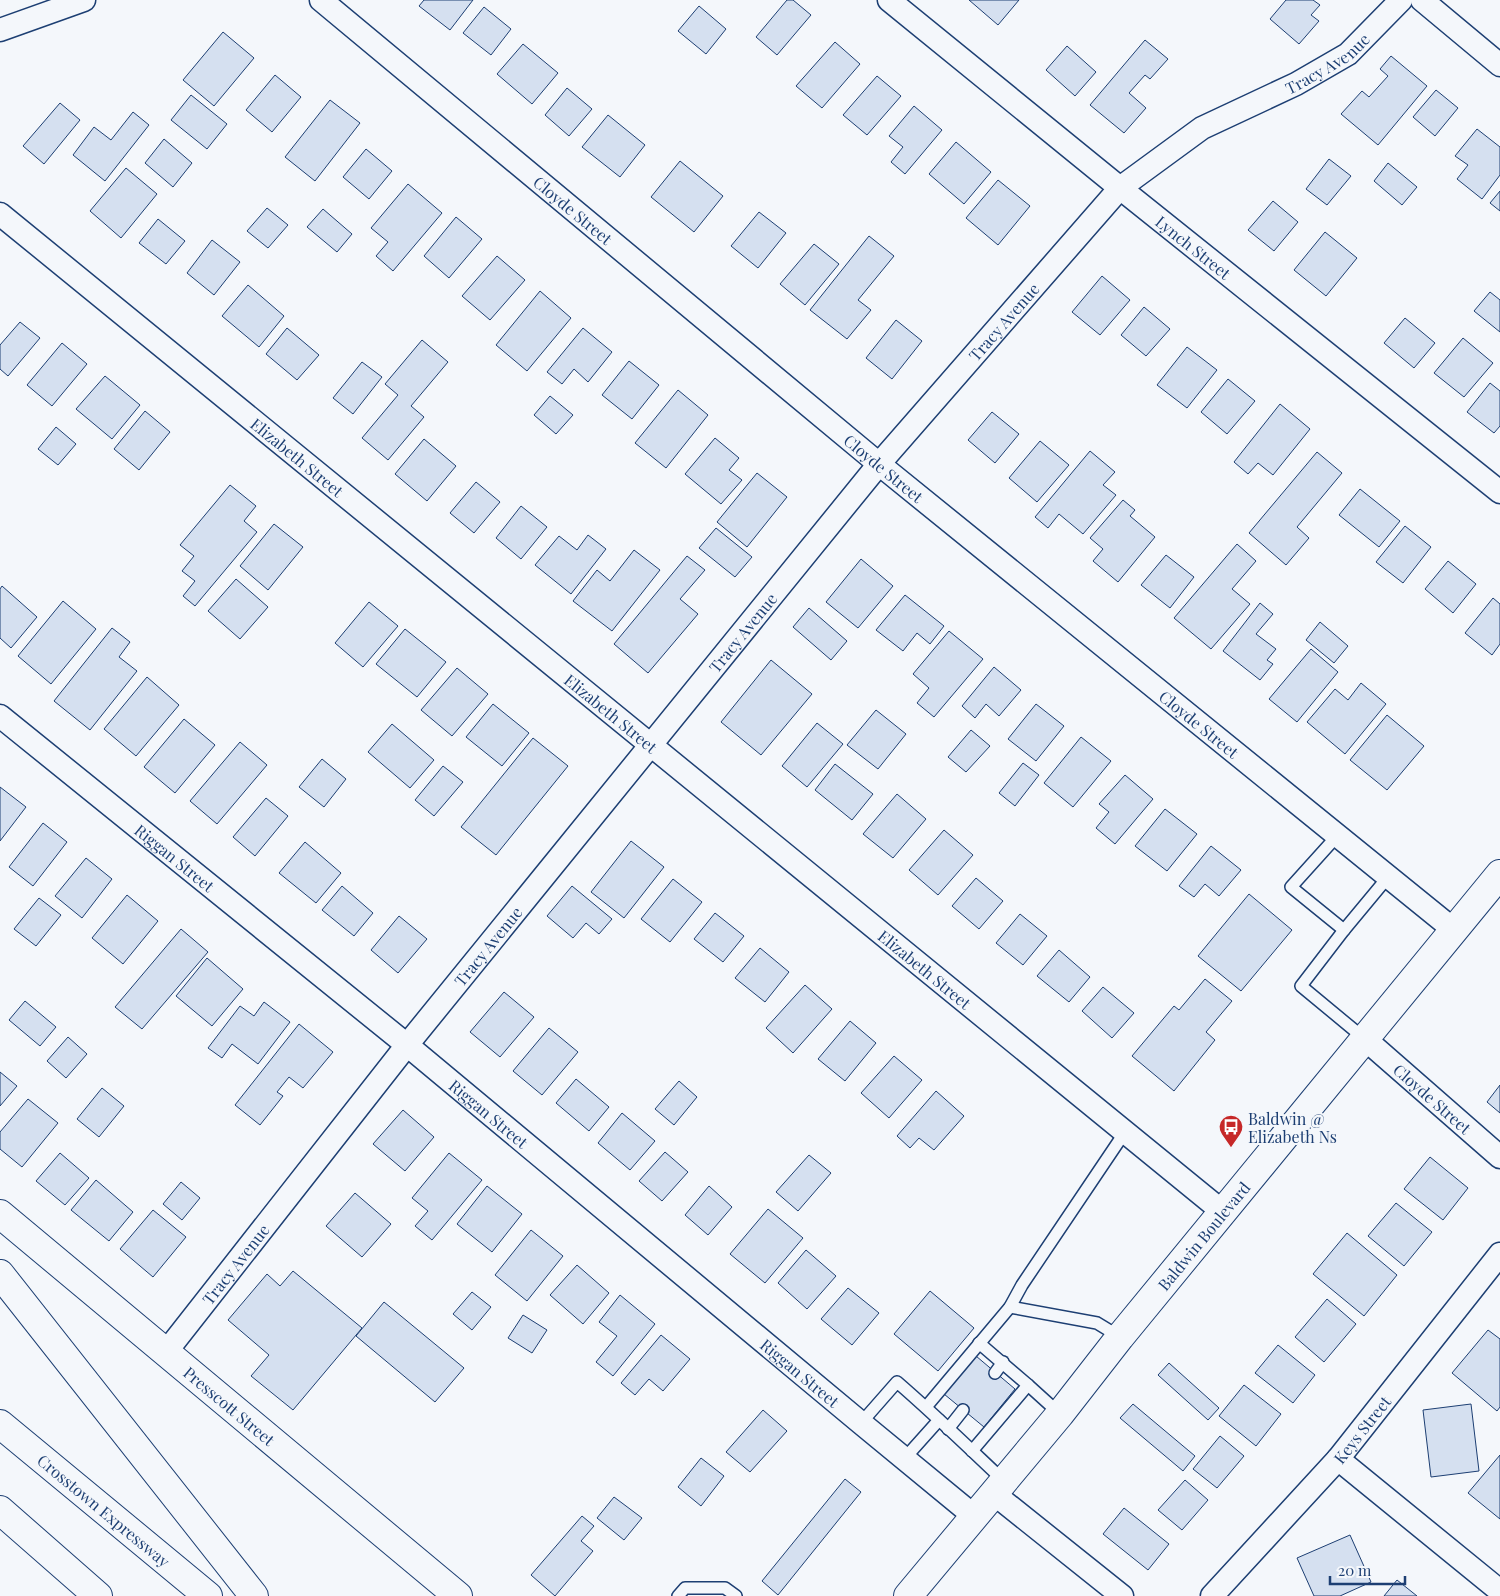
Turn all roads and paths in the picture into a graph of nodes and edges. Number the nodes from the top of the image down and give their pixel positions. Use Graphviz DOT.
graph roads {
  1 [pos="84,0"];
  2 [pos="321,0"];
  3 [pos="889,0"];
  4 [pos="1401,0"];
  5 [pos="1422,0"];
  6 [pos="0,30"];
  7 [pos="1500,65"];
  8 [pos="1120,188"];
  9 [pos="0,214"];
  10 [pos="879,464"];
  11 [pos="1500,492"];
  12 [pos="0,716"];
  13 [pos="651,745"];
  14 [pos="1337,836"];
  15 [pos="1500,874"];
  16 [pos="1388,877"];
  17 [pos="1344,930"];
  18 [pos="1454,930"];
  19 [pos="1365,1039"];
  20 [pos="407,1045"];
  21 [pos="1125,1132"];
  22 [pos="1500,1158"];
  23 [pos="1223,1212"];
  24 [pos="0,1214"];
  25 [pos="1500,1254"];
  26 [pos="0,1274"];
  27 [pos="1010,1307"];
  28 [pos="1120,1337"];
  29 [pos="980,1343"];
  30 [pos="166,1352"];
  31 [pos="1003,1362"];
  32 [pos="995,1372"];
  33 [pos="1028,1385"];
  34 [pos="926,1407"];
  35 [pos="963,1410"];
  36 [pos="1060,1414"];
  37 [pos="939,1420"];
  38 [pos="0,1424"];
  39 [pos="861,1424"];
  40 [pos="948,1429"];
  41 [pos="972,1451"];
  42 [pos="905,1458"];
  43 [pos="1338,1459"];
  44 [pos="998,1486"];
  45 [pos="0,1510"];
  46 [pos="974,1516"];
  47 [pos="1500,1591"];
  48 [pos="98,1596"];
  49 [pos="208,1596"];
  50 [pos="254,1596"];
  51 [pos="458,1596"];
  52 [pos="678,1596"];
  53 [pos="736,1596"];
  54 [pos="908,1596"];
  55 [pos="1122,1596"];
  56 [pos="1212,1596"];
  1 -- 6 [label="street"];
  2 -- 10 [label="street, Cloyde Street"];
  3 -- 8 [label="street, Lynch Street"];
  4 -- 8 [label="street, Tracy Avenue"];
  5 -- 7 [label="street"];
  8 -- 10 [label="street, Tracy Avenue"];
  8 -- 11 [label="street, Lynch Street"];
  9 -- 13 [label="street, Elizabeth Street"];
  10 -- 13 [label="street, Tracy Avenue"];
  10 -- 14 [label="street, Cloyde Street"];
  12 -- 20 [label="street, Riggan Street"];
  13 -- 20 [label="street, Tracy Avenue"];
  13 -- 21 [label="street, Elizabeth Street"];
  14 -- 16 [label="street, Cloyde Street"];
  14 -- 17 [label="lane"];
  15 -- 18 [label="main road, Baldwin Boulevard"];
  16 -- 17 [label="lane"];
  16 -- 18 [label="street, Cloyde Street"];
  17 -- 19 [label="lane"];
  18 -- 19 [label="main road, Baldwin Boulevard"];
  19 -- 22 [label="street, Cloyde Street"];
  19 -- 23 [label="main road, Baldwin Boulevard"];
  20 -- 30 [label="street, Tracy Avenue"];
  20 -- 39 [label="street, Riggan Street"];
  21 -- 23 [label="street, Elizabeth Street"];
  21 -- 27 [label="lane"];
  23 -- 28 [label="main road, Baldwin Boulevard"];
  24 -- 30 [label="main road, Presscott Street"];
  25 -- 43 [label="street, Keys Street"];
  26 -- 50 [label="main road"];
  27 -- 28 [label="lane"];
  27 -- 29 [label="lane"];
  28 -- 36 [label="main road, Baldwin Boulevard"];
  29 -- 31 [label="lane"];
  29 -- 34 [label="lane"];
  30 -- 51 [label="main road, Presscott Street"];
  31 -- 32 [label="lane"];
  31 -- 33 [label="lane"];
  33 -- 36 [label="lane"];
  33 -- 41 [label="lane"];
  34 -- 37 [label="lane"];
  34 -- 39 [label="lane"];
  35 -- 40 [label="lane"];
  36 -- 44 [label="main road, Baldwin Boulevard"];
  37 -- 40 [label="lane"];
  37 -- 42 [label="lane"];
  38 -- 49 [label="main road, Crosstown Expressway"];
  39 -- 42 [label="street, Riggan Street"];
  40 -- 41 [label="lane"];
  41 -- 44 [label="lane"];
  42 -- 46 [label="street, Riggan Street"];
  43 -- 47 [label="street"];
  43 -- 56 [label="street, Keys Street"];
  44 -- 46 [label="main road, Baldwin Boulevard"];
  44 -- 55 [label="street"];
  45 -- 48 [label="main road"];
  46 -- 54 [label="main road, Baldwin Boulevard"];
  52 -- 53 [label="lane"];
}
